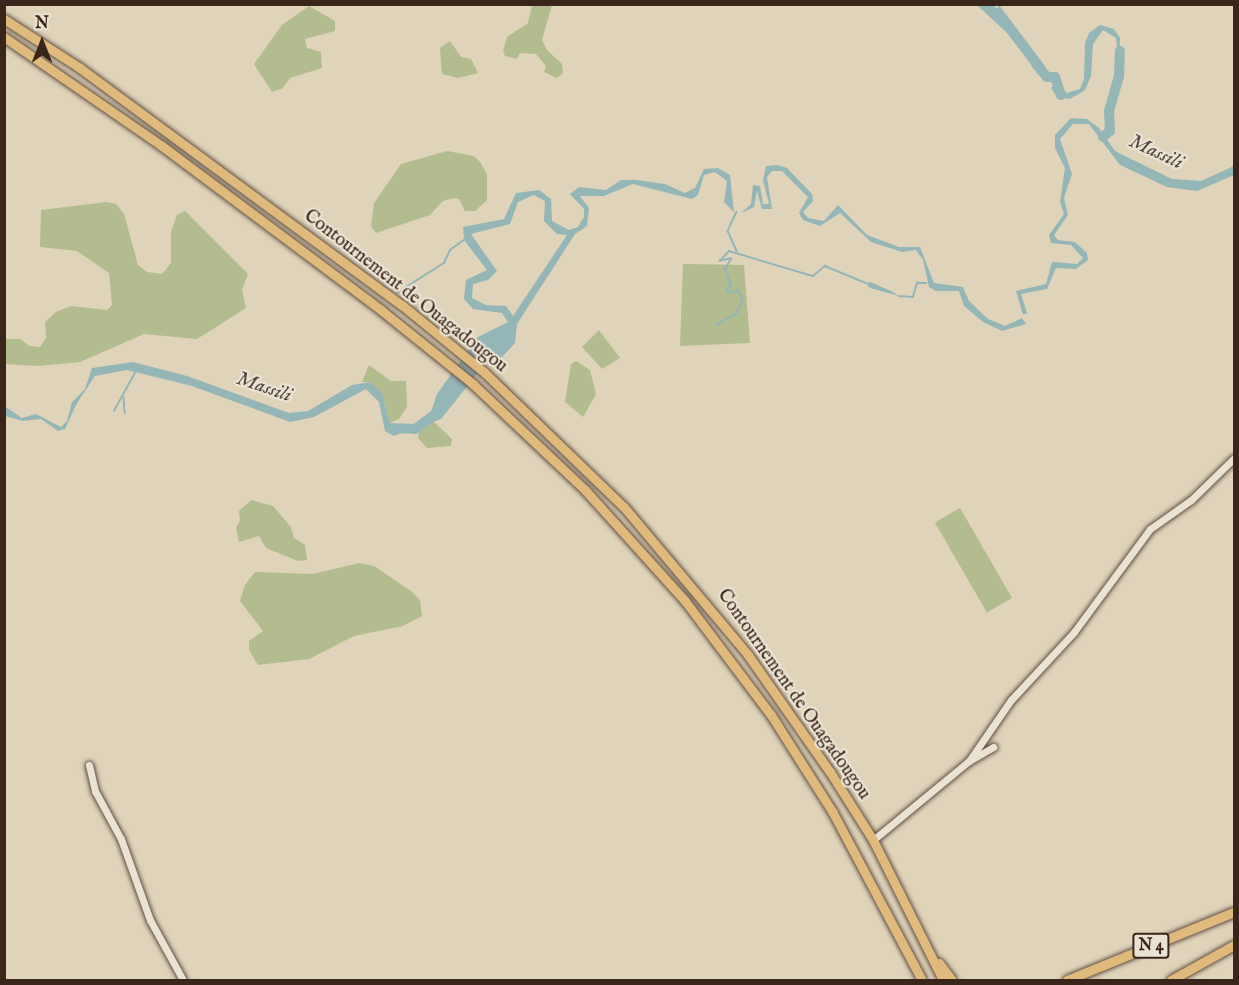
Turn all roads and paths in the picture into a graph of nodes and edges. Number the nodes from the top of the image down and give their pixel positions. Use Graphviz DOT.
graph roads {
  1 [pos="4,19"];
  2 [pos="4,38"];
  3 [pos="1234,458"];
  4 [pos="993,747"];
  5 [pos="969,761"];
  6 [pos="89,765"];
  7 [pos="873,840"];
  8 [pos="1234,912"];
  9 [pos="1234,945"];
  10 [pos="930,949"];
  11 [pos="909,958"];
  12 [pos="183,981"];
  13 [pos="915,981"];
  14 [pos="922,981"];
  15 [pos="943,981"];
  16 [pos="952,981"];
  17 [pos="1067,981"];
  18 [pos="1172,981"];
  1 -- 7 [label="highway, Contournement de Ouagadougou"];
  2 -- 11 [label="highway, Contournement de Ouagadougou"];
  3 -- 5 [label="street"];
  4 -- 5 [label="street"];
  5 -- 7 [label="street"];
  6 -- 12 [label="street"];
  7 -- 10 [label="highway, Contournement de Ouagadougou"];
  8 -- 17 [label="highway, N 4"];
  9 -- 18 [label="highway, N 4"];
  10 -- 15 [label="highway, Contournement de Ouagadougou"];
  10 -- 16 [label="highway"];
  11 -- 13 [label="highway"];
  11 -- 14 [label="highway, Contournement de Ouagadougou"];
}
